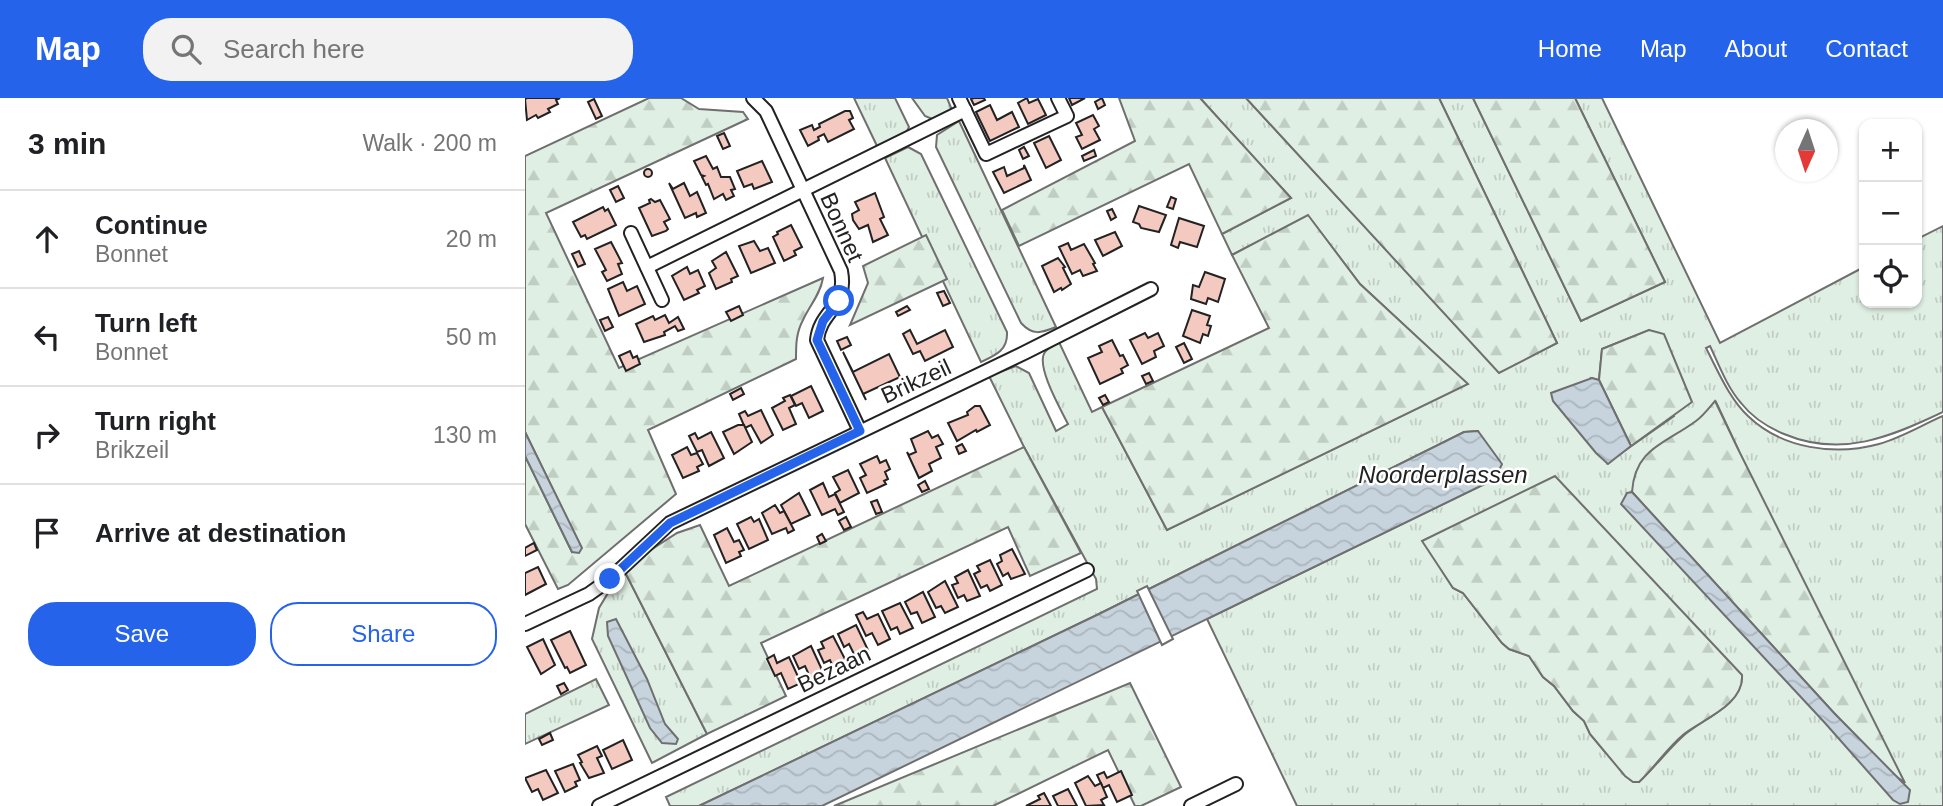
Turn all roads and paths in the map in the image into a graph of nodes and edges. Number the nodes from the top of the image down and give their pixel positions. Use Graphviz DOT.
graph roads {
  1 [pos="753,98"];
  2 [pos="1058,98"];
  3 [pos="962,104"];
  4 [pos="803,190"];
  5 [pos="631,233"];
  6 [pos="647,267"];
  7 [pos="1151,289"];
  8 [pos="662,300"];
  9 [pos="860,431"];
  10 [pos="1087,570"];
  11 [pos="525,624"];
  12 [pos="1236,784"];
  13 [pos="599,806"];
  14 [pos="1191,806"];
  1 -- 4 [label="street, Bonnet"];
  2 -- 3 [label="street"];
  3 -- 4 [label="street, Bonnet"];
  4 -- 6 [label="street, Bonnet"];
  4 -- 9 [label="street, Bonnet"];
  5 -- 6 [label="street"];
  6 -- 8 [label="street"];
  7 -- 9 [label="street, Brikzeil"];
  9 -- 11 [label="street, Brikzeil"];
  10 -- 13 [label="street, Bezaan"];
  12 -- 14 [label="street"];
}
